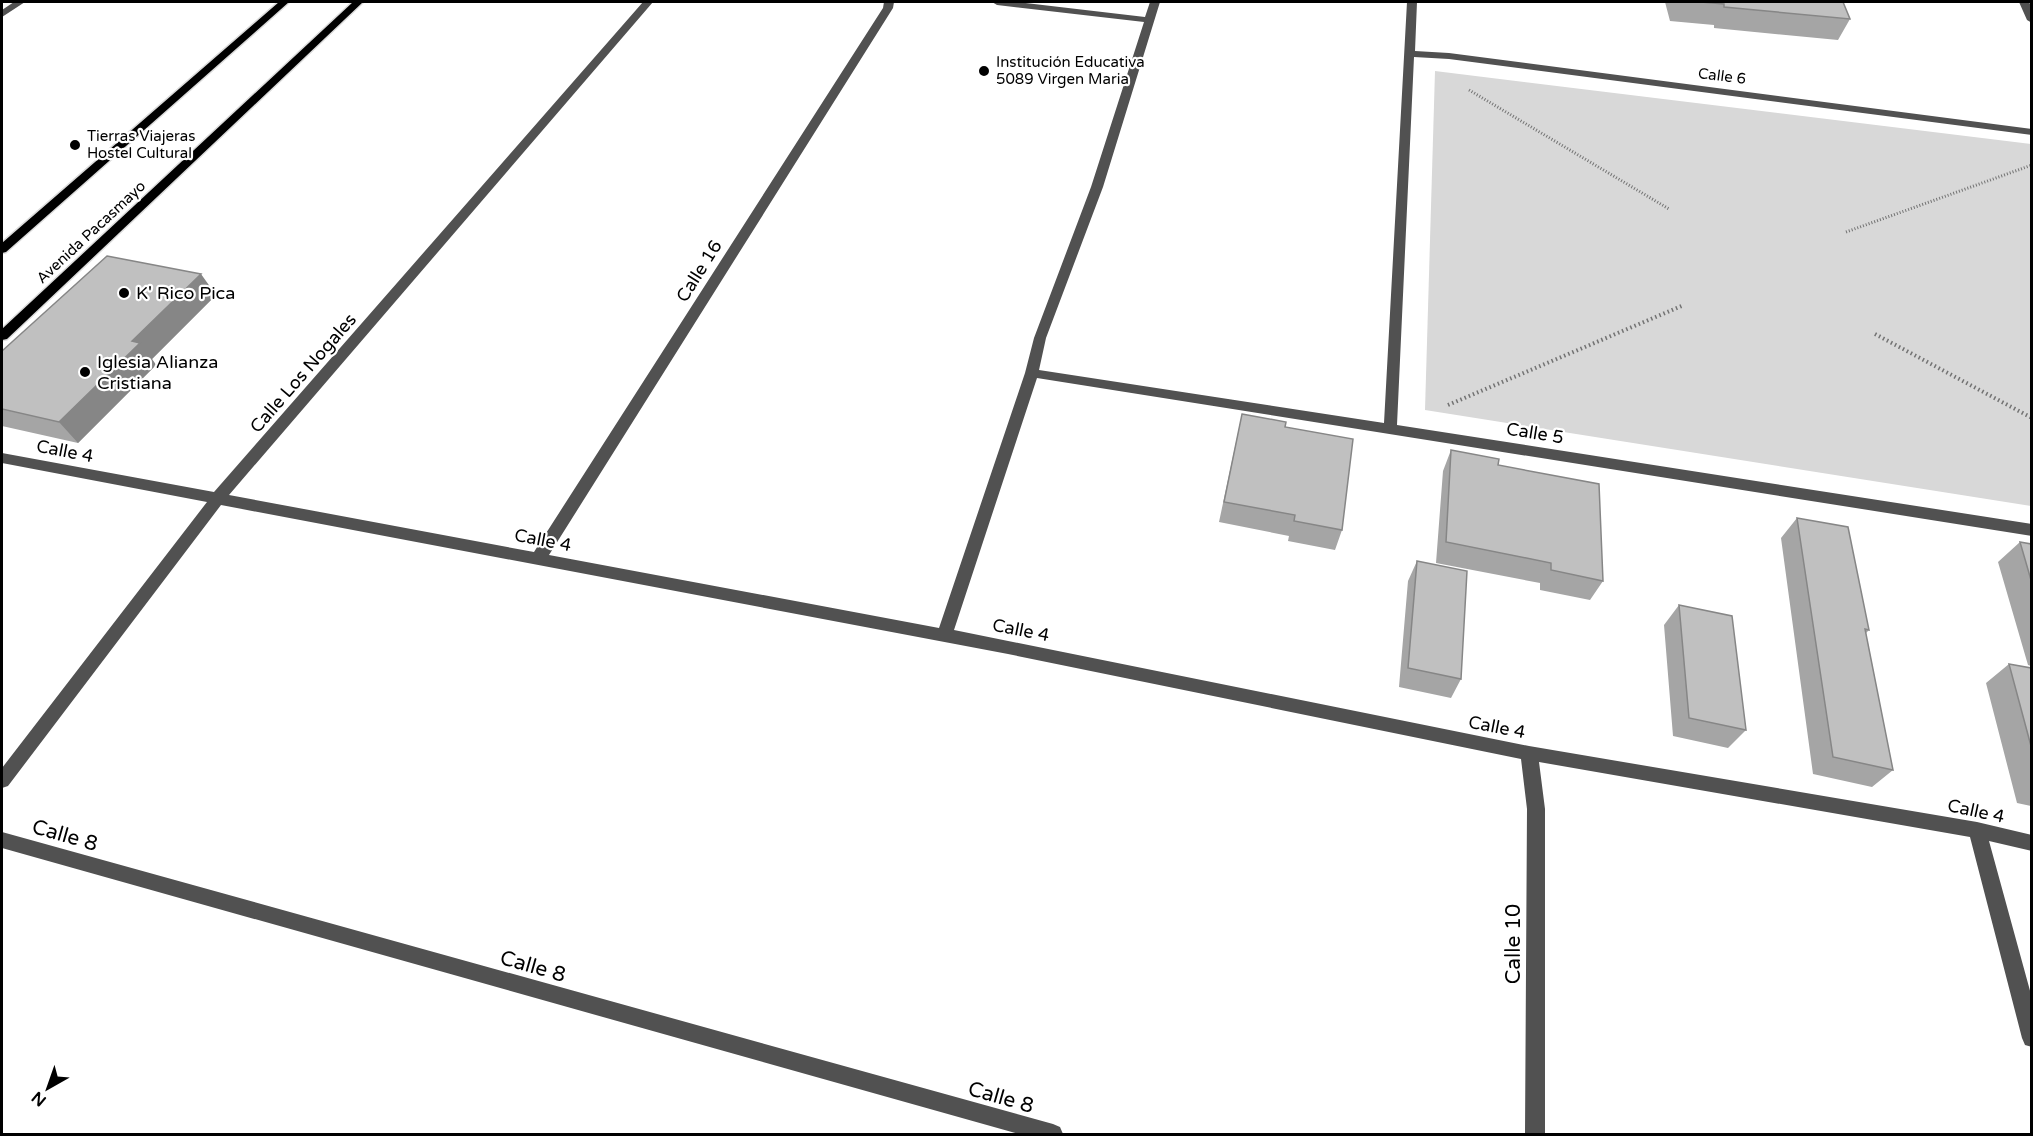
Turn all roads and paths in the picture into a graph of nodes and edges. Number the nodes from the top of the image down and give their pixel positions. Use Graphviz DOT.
graph roads {
  1 [pos="20,2"];
  2 [pos="284,2"];
  3 [pos="358,2"];
  4 [pos="648,2"];
  5 [pos="889,2"];
  6 [pos="997,2"];
  7 [pos="1155,2"];
  8 [pos="1412,2"];
  9 [pos="2024,2"];
  10 [pos="2,14"];
  11 [pos="1149,20"];
  12 [pos="2031,20"];
  13 [pos="1408,54"];
  14 [pos="1468,90"];
  15 [pos="2031,132"];
  16 [pos="2031,165"];
  17 [pos="1669,209"];
  18 [pos="1846,232"];
  19 [pos="2,249"];
  20 [pos="1684,305"];
  21 [pos="1875,334"];
  22 [pos="2,336"];
  23 [pos="1032,373"];
  24 [pos="1444,407"];
  25 [pos="2031,418"];
  26 [pos="1390,430"];
  27 [pos="2,458"];
  28 [pos="217,499"];
  29 [pos="2031,530"];
  30 [pos="538,559"];
  31 [pos="945,636"];
  32 [pos="1529,753"];
  33 [pos="2,781"];
  34 [pos="1977,830"];
  35 [pos="2,840"];
  36 [pos="2031,843"];
  37 [pos="2031,1038"];
  38 [pos="1053,1134"];
  39 [pos="1535,1134"];
  1 -- 10 [label="street"];
  2 -- 19 [label="main road"];
  3 -- 22 [label="main road, Avenida Pacasmayo"];
  4 -- 28 [label="street, Calle Los Nogales"];
  5 -- 30 [label="street, Calle 16"];
  6 -- 11 [label="street"];
  7 -- 11 [label="street"];
  8 -- 13 [label="street"];
  9 -- 12 [label="street"];
  11 -- 23 [label="street"];
  13 -- 15 [label="street, Calle 6"];
  13 -- 26 [label="street"];
  14 -- 17 [label="path"];
  16 -- 18 [label="path"];
  20 -- 24 [label="path"];
  21 -- 25 [label="path"];
  23 -- 26 [label="street, Calle 5"];
  23 -- 31 [label="street"];
  26 -- 29 [label="street, Calle 5"];
  27 -- 28 [label="street, Calle 4"];
  28 -- 30 [label="street, Calle 4"];
  28 -- 33 [label="street, Calle Los Nogales"];
  30 -- 31 [label="street, Calle 4"];
  31 -- 32 [label="street, Calle 4"];
  32 -- 34 [label="street, Calle 4"];
  32 -- 39 [label="street, Calle 10"];
  34 -- 36 [label="street, Calle 4"];
  34 -- 37 [label="street"];
  35 -- 38 [label="street, Calle 8"];
}
